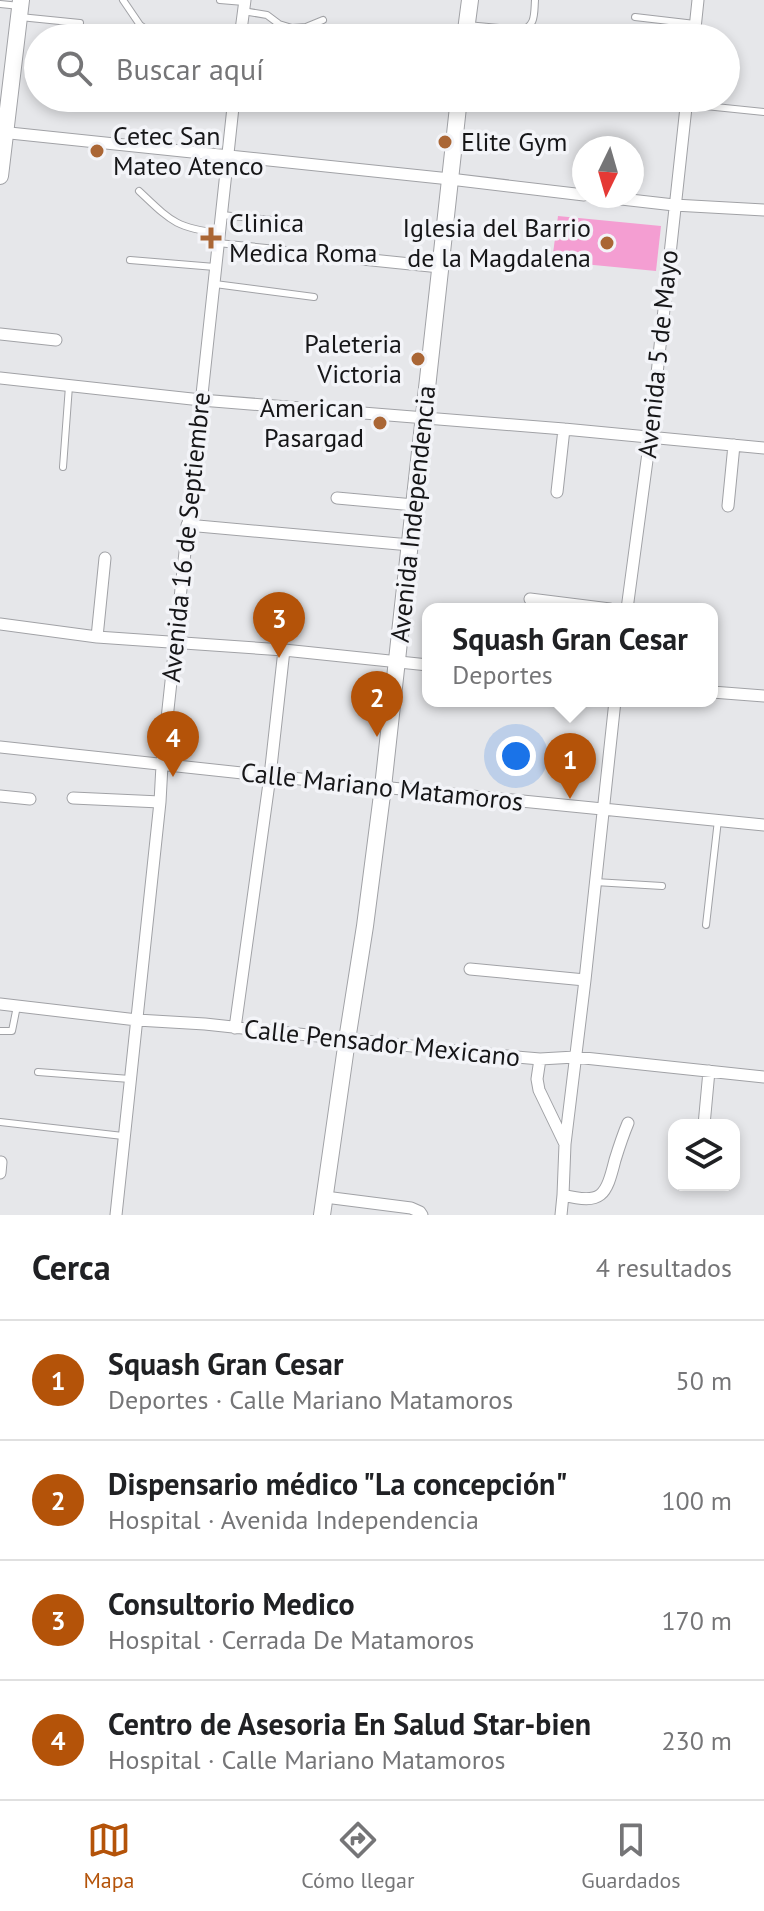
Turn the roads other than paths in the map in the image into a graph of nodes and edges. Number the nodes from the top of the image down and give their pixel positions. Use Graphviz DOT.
graph roads {
  1 [pos="123,0"];
  2 [pos="220,0"];
  3 [pos="470,0"];
  4 [pos="535,0"];
  5 [pos="698,0"];
  6 [pos="0,4"];
  7 [pos="244,4"];
  8 [pos="20,8"];
  9 [pos="635,17"];
  10 [pos="323,20"];
  11 [pos="80,23"];
  12 [pos="139,24"];
  13 [pos="242,24"];
  14 [pos="279,24"];
  15 [pos="313,24"];
  16 [pos="467,24"];
  17 [pos="532,24"];
  18 [pos="695,24"];
  19 [pos="740,109"];
  20 [pos="232,112"];
  21 [pos="457,112"];
  22 [pos="685,112"];
  23 [pos="764,112"];
  24 [pos="2,133"];
  25 [pos="227,156"];
  26 [pos="0,176"];
  27 [pos="450,179"];
  28 [pos="139,191"];
  29 [pos="572,194"];
  30 [pos="644,202"];
  31 [pos="674,205"];
  32 [pos="764,210"];
  33 [pos="221,215"];
  34 [pos="302,223"];
  35 [pos="218,238"];
  36 [pos="306,252"];
  37 [pos="362,259"];
  38 [pos="130,260"];
  39 [pos="215,267"];
  40 [pos="440,267"];
  41 [pos="214,284"];
  42 [pos="314,297"];
  43 [pos="0,334"];
  44 [pos="56,340"];
  45 [pos="0,378"];
  46 [pos="69,385"];
  47 [pos="201,400"];
  48 [pos="422,419"];
  49 [pos="564,429"];
  50 [pos="650,438"];
  51 [pos="734,445"];
  52 [pos="764,448"];
  53 [pos="63,467"];
  54 [pos="557,492"];
  55 [pos="337,498"];
  56 [pos="414,505"];
  57 [pos="728,506"];
  58 [pos="187,525"];
  59 [pos="410,545"];
  60 [pos="105,558"];
  61 [pos="530,599"];
  62 [pos="562,603"];
  63 [pos="628,603"];
  64 [pos="0,624"];
  65 [pos="97,637"];
  66 [pos="175,643"];
  67 [pos="284,650"];
  68 [pos="397,663"];
  69 [pos="422,665"];
  70 [pos="718,692"];
  71 [pos="764,696"];
  72 [pos="614,707"];
  73 [pos="0,747"];
  74 [pos="162,765"];
  75 [pos="270,776"];
  76 [pos="383,787"];
  77 [pos="0,796"];
  78 [pos="73,798"];
  79 [pos="30,799"];
  80 [pos="160,802"];
  81 [pos="603,809"];
  82 [pos="718,820"];
  83 [pos="764,825"];
  84 [pos="595,882"];
  85 [pos="662,886"];
  86 [pos="706,925"];
  87 [pos="470,969"];
  88 [pos="585,980"];
  89 [pos="0,1004"];
  90 [pos="17,1006"];
  91 [pos="137,1020"];
  92 [pos="235,1028"];
  93 [pos="0,1031"];
  94 [pos="347,1040"];
  95 [pos="575,1057"];
  96 [pos="540,1059"];
  97 [pos="709,1071"];
  98 [pos="38,1072"];
  99 [pos="764,1077"];
  100 [pos="130,1079"];
  101 [pos="705,1119"];
  102 [pos="0,1122"];
  103 [pos="628,1123"];
  104 [pos="123,1136"];
  105 [pos="565,1144"];
  106 [pos="1,1162"];
  107 [pos="0,1173"];
  108 [pos="563,1195"];
  109 [pos="325,1197"];
  110 [pos="116,1215"];
  111 [pos="322,1215"];
  112 [pos="422,1215"];
  113 [pos="561,1215"];
  1 -- 12 [label="lane"];
  2 -- 7 [label="lane"];
  3 -- 16 [label="main road"];
  4 -- 17 [label="lane"];
  5 -- 18 [label="street"];
  6 -- 8 [label="lane"];
  7 -- 13 [label="street"];
  7 -- 14 [label="lane"];
  8 -- 11 [label="lane"];
  8 -- 24 [label="main road"];
  9 -- 18 [label="lane"];
  10 -- 15 [label="lane"];
  19 -- 23 [label="lane"];
  20 -- 25 [label="street, Avenida 16 de Septiembre"];
  21 -- 27 [label="main road, Avenida Independencia"];
  22 -- 31 [label="street, Avenida 5 de Mayo"];
  24 -- 25 [label="street"];
  24 -- 26 [label="main road"];
  25 -- 27 [label="street"];
  25 -- 33 [label="street, Avenida 16 de Septiembre"];
  27 -- 29 [label="street"];
  27 -- 40 [label="main road, Avenida Independencia"];
  28 -- 35 [label="lane"];
  30 -- 31 [label="street"];
  31 -- 32 [label="street"];
  31 -- 50 [label="street, Avenida 5 de Mayo"];
  33 -- 34 [label="lane"];
  33 -- 35 [label="street, Avenida 16 de Septiembre"];
  35 -- 36 [label="lane"];
  35 -- 39 [label="street, Avenida 16 de Septiembre"];
  37 -- 40 [label="street"];
  38 -- 39 [label="lane"];
  39 -- 41 [label="street, Avenida 16 de Septiembre"];
  40 -- 48 [label="main road, Avenida Independencia"];
  41 -- 42 [label="lane"];
  41 -- 47 [label="street, Avenida 16 de Septiembre"];
  43 -- 44 [label="street"];
  45 -- 46 [label="street"];
  46 -- 47 [label="street"];
  46 -- 53 [label="lane"];
  47 -- 48 [label="street"];
  47 -- 58 [label="street, Avenida 16 de Septiembre"];
  48 -- 49 [label="street"];
  48 -- 56 [label="main road, Avenida Independencia"];
  49 -- 50 [label="street"];
  49 -- 54 [label="street"];
  50 -- 51 [label="street"];
  50 -- 63 [label="street, Avenida 5 de Mayo"];
  51 -- 52 [label="street"];
  51 -- 57 [label="street"];
  55 -- 56 [label="street"];
  56 -- 59 [label="main road, Avenida Independencia"];
  58 -- 59 [label="street"];
  58 -- 66 [label="street, Avenida 16 de Septiembre"];
  59 -- 68 [label="main road, Avenida Independencia"];
  60 -- 65 [label="street"];
  61 -- 62 [label="street"];
  64 -- 65 [label="street"];
  65 -- 66 [label="street"];
  66 -- 67 [label="street"];
  66 -- 74 [label="street, Avenida 16 de Septiembre"];
  67 -- 68 [label="street"];
  67 -- 75 [label="street"];
  68 -- 69 [label="street"];
  68 -- 76 [label="main road, Avenida Independencia"];
  70 -- 71 [label="street"];
  72 -- 81 [label="street"];
  73 -- 74 [label="street, Calle Mariano Matamoros"];
  74 -- 75 [label="street, Calle Mariano Matamoros"];
  74 -- 80 [label="street, Avenida 16 de Septiembre"];
  75 -- 76 [label="street, Calle Mariano Matamoros"];
  75 -- 92 [label="street"];
  76 -- 81 [label="street, Calle Mariano Matamoros"];
  76 -- 94 [label="main road, Avenida Independencia"];
  77 -- 79 [label="street"];
  78 -- 80 [label="street"];
  80 -- 91 [label="street, Avenida 16 de Septiembre"];
  81 -- 82 [label="street, Calle Mariano Matamoros"];
  81 -- 84 [label="street"];
  82 -- 83 [label="street, Calle Mariano Matamoros"];
  82 -- 86 [label="lane"];
  84 -- 85 [label="lane"];
  84 -- 88 [label="street"];
  87 -- 88 [label="street"];
  88 -- 95 [label="street"];
  89 -- 90 [label="street, Calle Pensador Mexicano"];
  90 -- 91 [label="street, Calle Pensador Mexicano"];
  90 -- 93 [label="lane"];
  91 -- 92 [label="street, Calle Pensador Mexicano"];
  91 -- 100 [label="street, Avenida 16 de Septiembre"];
  92 -- 94 [label="street, Calle Pensador Mexicano"];
  94 -- 96 [label="street, Calle Pensador Mexicano"];
  94 -- 109 [label="main road, Avenida Independencia"];
  95 -- 96 [label="street, Calle Pensador Mexicano"];
  95 -- 97 [label="street, Calle Pensador Mexicano"];
  95 -- 105 [label="street"];
  96 -- 105 [label="street"];
  97 -- 99 [label="street, Calle Pensador Mexicano"];
  97 -- 101 [label="street"];
  98 -- 100 [label="lane"];
  100 -- 104 [label="street, Avenida 16 de Septiembre"];
  102 -- 104 [label="lane"];
  103 -- 108 [label="street"];
  104 -- 110 [label="street, Avenida 16 de Septiembre"];
  105 -- 108 [label="street"];
  106 -- 107 [label="street"];
  108 -- 113 [label="street"];
  109 -- 111 [label="main road, Avenida Independencia"];
  109 -- 112 [label="street"];
}
